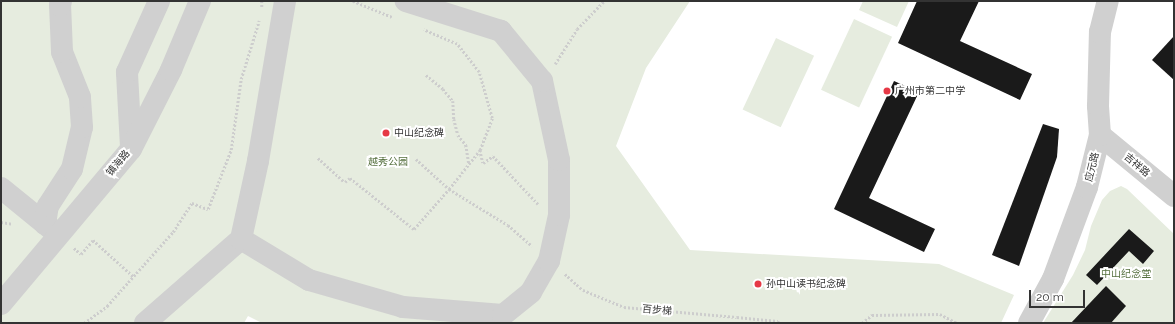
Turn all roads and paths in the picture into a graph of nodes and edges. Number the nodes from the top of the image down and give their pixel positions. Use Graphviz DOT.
graph roads {
  1 [pos="61,1"];
  2 [pos="159,1"];
  3 [pos="200,1"];
  4 [pos="262,1"];
  5 [pos="285,1"];
  6 [pos="353,1"];
  7 [pos="604,1"];
  8 [pos="1108,1"];
  9 [pos="402,10"];
  10 [pos="417,27"];
  11 [pos="554,69"];
  12 [pos="426,75"];
  13 [pos="1100,134"];
  14 [pos="131,149"];
  15 [pos="480,150"];
  16 [pos="318,158"];
  17 [pos="416,159"];
  18 [pos="469,164"];
  19 [pos="1,188"];
  20 [pos="449,189"];
  21 [pos="1174,196"];
  22 [pos="559,215"];
  23 [pos="52,229"];
  24 [pos="241,239"];
  25 [pos="549,261"];
  26 [pos="133,276"];
  27 [pos="1,304"];
  28 [pos="84,323"];
  29 [pos="145,323"];
  30 [pos="779,323"];
  31 [pos="862,323"];
  32 [pos="957,323"];
  33 [pos="1029,323"];
  1 -- 23 [label="street"];
  2 -- 14 [label="street"];
  3 -- 14 [label="street, 镇海路"];
  4 -- 26 [label="path"];
  5 -- 24 [label="street"];
  6 -- 9 [label="path"];
  7 -- 11 [label="path"];
  8 -- 13 [label="street, 应元路"];
  9 -- 22 [label="street"];
  10 -- 15 [label="path"];
  12 -- 18 [label="path"];
  13 -- 21 [label="street, 吉祥路"];
  13 -- 33 [label="street, 应元路"];
  14 -- 23 [label="street, 镇海路"];
  15 -- 18 [label="path"];
  15 -- 22 [label="path"];
  16 -- 20 [label="path"];
  17 -- 20 [label="path, 百步梯"];
  18 -- 20 [label="path"];
  19 -- 23 [label="street"];
  20 -- 25 [label="path, 百步梯"];
  22 -- 25 [label="street"];
  23 -- 26 [label="path"];
  23 -- 27 [label="street, 镇海路"];
  24 -- 25 [label="street"];
  24 -- 29 [label="street"];
  25 -- 30 [label="path, 百步梯"];
  26 -- 28 [label="path"];
  31 -- 32 [label="path"];
}
